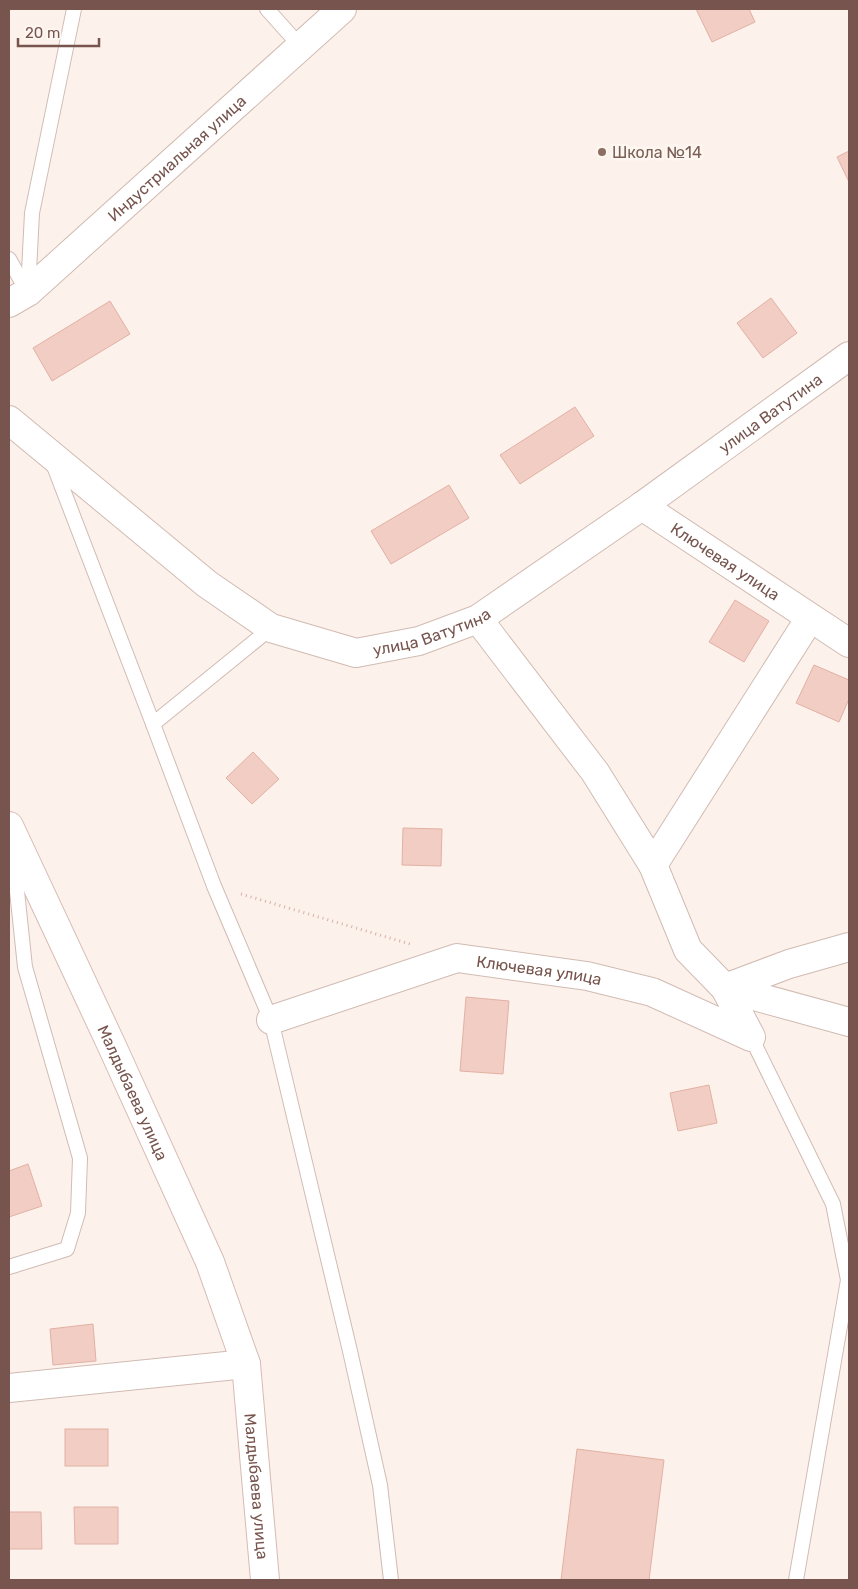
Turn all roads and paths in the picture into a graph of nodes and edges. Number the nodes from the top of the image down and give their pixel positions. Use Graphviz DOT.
graph roads {
  1 [pos="74,9"];
  2 [pos="267,9"];
  3 [pos="342,9"];
  4 [pos="300,46"];
  5 [pos="9,259"];
  6 [pos="18,297"];
  7 [pos="849,356"];
  8 [pos="9,420"];
  9 [pos="49,454"];
  10 [pos="642,506"];
  11 [pos="810,618"];
  12 [pos="478,620"];
  13 [pos="271,628"];
  14 [pos="849,643"];
  15 [pos="153,724"];
  16 [pos="10,828"];
  17 [pos="653,865"];
  18 [pos="214,886"];
  19 [pos="410,944"];
  20 [pos="849,947"];
  21 [pos="725,988"];
  22 [pos="271,1020"];
  23 [pos="849,1022"];
  24 [pos="751,1037"];
  25 [pos="9,1267"];
  26 [pos="246,1364"];
  27 [pos="9,1388"];
  28 [pos="265,1580"];
  29 [pos="391,1580"];
  30 [pos="796,1580"];
  1 -- 6 [label="lane"];
  2 -- 4 [label="lane"];
  3 -- 4 [label="street, Индустриальная улица"];
  4 -- 6 [label="street, Индустриальная улица"];
  5 -- 6 [label="lane"];
  7 -- 10 [label="street, улица Ватутина"];
  8 -- 9 [label="street, улица Ватутина"];
  9 -- 13 [label="street, улица Ватутина"];
  9 -- 15 [label="lane"];
  10 -- 11 [label="street, Ключевая улица"];
  10 -- 12 [label="street, улица Ватутина"];
  11 -- 14 [label="street, Ключевая улица"];
  11 -- 17 [label="street"];
  12 -- 13 [label="street, улица Ватутина"];
  12 -- 17 [label="street"];
  13 -- 15 [label="lane"];
  15 -- 18 [label="lane"];
  16 -- 25 [label="lane"];
  16 -- 26 [label="street, Малдыбаева улица"];
  17 -- 21 [label="street"];
  18 -- 19 [label="path"];
  18 -- 22 [label="lane"];
  20 -- 21 [label="street"];
  21 -- 23 [label="street"];
  21 -- 24 [label="street"];
  22 -- 24 [label="street, Ключевая улица"];
  22 -- 29 [label="lane"];
  24 -- 30 [label="lane"];
  26 -- 27 [label="street"];
  26 -- 28 [label="street, Малдыбаева улица"];
}
